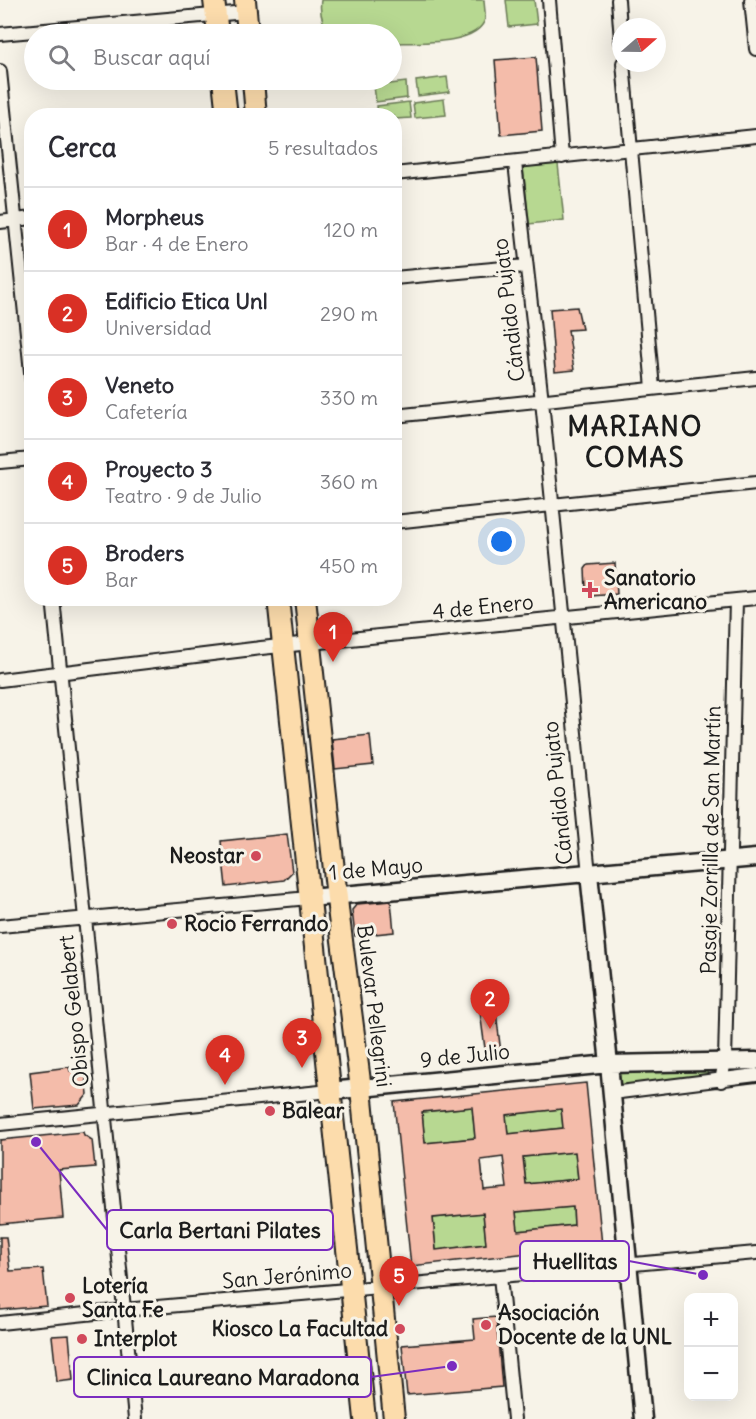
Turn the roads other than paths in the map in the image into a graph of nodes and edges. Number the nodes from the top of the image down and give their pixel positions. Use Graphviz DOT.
graph roads {
  1 [pos="549,0"];
  2 [pos="618,0"];
  3 [pos="751,0"];
  4 [pos="245,6"];
  5 [pos="215,7"];
  6 [pos="619,18"];
  7 [pos="80,24"];
  8 [pos="217,24"];
  9 [pos="247,24"];
  10 [pos="24,31"];
  11 [pos="0,34"];
  12 [pos="756,49"];
  13 [pos="0,71"];
  14 [pos="624,72"];
  15 [pos="224,90"];
  16 [pos="254,90"];
  17 [pos="225,108"];
  18 [pos="255,108"];
  19 [pos="756,136"];
  20 [pos="630,150"];
  21 [pos="562,157"];
  22 [pos="515,163"];
  23 [pos="402,173"];
  24 [pos="24,219"];
  25 [pos="15,220"];
  26 [pos="0,222"];
  27 [pos="526,266"];
  28 [pos="402,277"];
  29 [pos="24,306"];
  30 [pos="756,378"];
  31 [pos="653,388"];
  32 [pos="542,401"];
  33 [pos="402,415"];
  34 [pos="24,460"];
  35 [pos="0,462"];
  36 [pos="756,483"];
  37 [pos="552,505"];
  38 [pos="402,521"];
  39 [pos="756,598"];
  40 [pos="736,600"];
  41 [pos="54,606"];
  42 [pos="279,606"];
  43 [pos="306,606"];
  44 [pos="563,618"];
  45 [pos="310,645"];
  46 [pos="284,646"];
  47 [pos="60,672"];
  48 [pos="0,680"];
  49 [pos="756,858"];
  50 [pos="730,860"];
  51 [pos="589,874"];
  52 [pos="338,894"];
  53 [pos="309,898"];
  54 [pos="84,919"];
  55 [pos="0,926"];
  56 [pos="725,1061"];
  57 [pos="756,1061"];
  58 [pos="609,1064"];
  59 [pos="756,1075"];
  60 [pos="721,1081"];
  61 [pos="361,1089"];
  62 [pos="330,1091"];
  63 [pos="612,1093"];
  64 [pos="104,1113"];
  65 [pos="0,1124"];
  66 [pos="756,1253"];
  67 [pos="627,1264"];
  68 [pos="500,1276"];
  69 [pos="381,1288"];
  70 [pos="350,1291"];
  71 [pos="124,1310"];
  72 [pos="0,1323"];
  73 [pos="135,1419"];
  74 [pos="364,1419"];
  75 [pos="394,1419"];
  76 [pos="514,1419"];
  77 [pos="643,1419"];
  1 -- 21 [label="street"];
  2 -- 6 [label="street"];
  3 -- 12 [label="street"];
  4 -- 5 [label="street"];
  4 -- 9 [label="main road"];
  5 -- 7 [label="street"];
  5 -- 8 [label="main road"];
  10 -- 11 [label="street"];
  13 -- 25 [label="street"];
  14 -- 20 [label="street"];
  15 -- 17 [label="main road"];
  16 -- 18 [label="main road"];
  19 -- 20 [label="street"];
  20 -- 21 [label="street"];
  20 -- 31 [label="street"];
  21 -- 22 [label="street"];
  22 -- 23 [label="street"];
  22 -- 27 [label="street, Cándido Pujato"];
  24 -- 25 [label="street"];
  25 -- 26 [label="street"];
  25 -- 29 [label="street"];
  27 -- 28 [label="street"];
  27 -- 32 [label="street, Cándido Pujato"];
  30 -- 31 [label="street"];
  31 -- 32 [label="street"];
  32 -- 33 [label="street"];
  32 -- 37 [label="street, Cándido Pujato"];
  34 -- 35 [label="street"];
  36 -- 37 [label="street"];
  37 -- 38 [label="street"];
  37 -- 44 [label="street, Cándido Pujato"];
  39 -- 40 [label="street, 4 de Enero"];
  40 -- 44 [label="street, 4 de Enero"];
  40 -- 50 [label="street, Pasaje Zorrilla de San Martín"];
  41 -- 47 [label="street, Obispo Gelabert"];
  42 -- 46 [label="main road"];
  43 -- 45 [label="main road, Bulevar Pellegrini"];
  44 -- 45 [label="street, 4 de Enero"];
  44 -- 51 [label="street, Cándido Pujato"];
  45 -- 46 [label="street, 4 de Enero"];
  45 -- 52 [label="main road, Bulevar Pellegrini"];
  46 -- 47 [label="street, 4 de Enero"];
  46 -- 53 [label="main road"];
  47 -- 48 [label="street, 4 de Enero"];
  47 -- 54 [label="street, Obispo Gelabert"];
  49 -- 50 [label="main road, 1 de Mayo"];
  50 -- 51 [label="main road, 1 de Mayo"];
  50 -- 56 [label="street, Pasaje Zorrilla de San Martín"];
  51 -- 52 [label="main road, 1 de Mayo"];
  51 -- 58 [label="main road, Cándido Pujato"];
  52 -- 53 [label="main road, 1 de Mayo"];
  52 -- 61 [label="main road, Bulevar Pellegrini"];
  53 -- 54 [label="street, 1 de Mayo"];
  53 -- 62 [label="main road"];
  54 -- 55 [label="street, 1 de Mayo"];
  54 -- 64 [label="street, Obispo Gelabert"];
  56 -- 57 [label="main road, 9 de Julio"];
  56 -- 58 [label="main road, 9 de Julio"];
  56 -- 60 [label="street, Pasaje Zorrilla de San Martín"];
  58 -- 61 [label="main road, 9 de Julio"];
  58 -- 63 [label="main road, Cándido Pujato"];
  59 -- 60 [label="street"];
  60 -- 63 [label="street"];
  61 -- 62 [label="main road, 9 de Julio"];
  61 -- 69 [label="main road, Bulevar Pellegrini"];
  62 -- 64 [label="street, 9 de Julio"];
  62 -- 70 [label="main road"];
  63 -- 67 [label="main road, Cándido Pujato"];
  64 -- 65 [label="street, 9 de Julio"];
  64 -- 71 [label="street, Obispo Gelabert"];
  66 -- 67 [label="street, San Jerónimo"];
  67 -- 68 [label="street, San Jerónimo"];
  67 -- 77 [label="main road, Cándido Pujato"];
  68 -- 69 [label="street, San Jerónimo"];
  68 -- 76 [label="street"];
  69 -- 70 [label="street, San Jerónimo"];
  69 -- 75 [label="main road, Bulevar Pellegrini"];
  70 -- 71 [label="street, San Jerónimo"];
  70 -- 74 [label="main road"];
  71 -- 72 [label="street, San Jerónimo"];
  71 -- 73 [label="street, Obispo Gelabert"];
}
